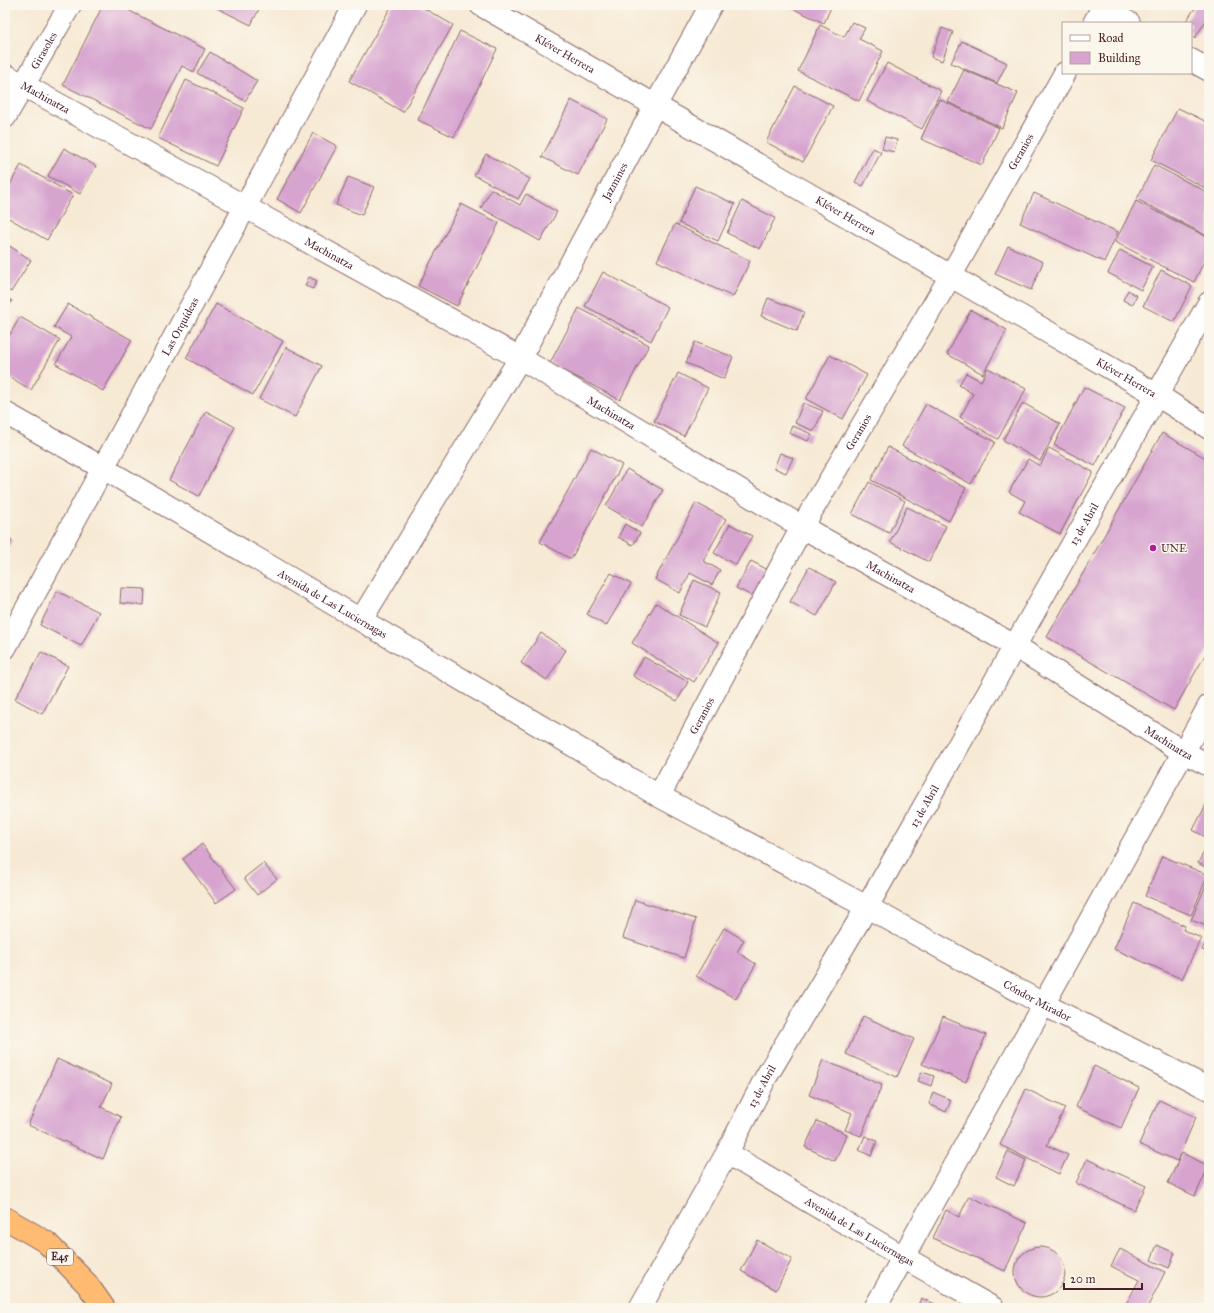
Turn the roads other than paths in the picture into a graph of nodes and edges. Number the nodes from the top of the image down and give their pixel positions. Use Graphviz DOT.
graph roads {
  1 [pos="70,5"];
  2 [pos="355,5"];
  3 [pos="481,5"];
  4 [pos="711,5"];
  5 [pos="1100,10"];
  6 [pos="1127,22"];
  7 [pos="1192,61"];
  8 [pos="1209,70"];
  9 [pos="1064,74"];
  10 [pos="14,80"];
  11 [pos="655,106"];
  12 [pos="5,117"];
  13 [pos="245,206"];
  14 [pos="950,277"];
  15 [pos="1209,303"];
  16 [pos="520,358"];
  17 [pos="1157,395"];
  18 [pos="5,413"];
  19 [pos="1209,428"];
  20 [pos="103,468"];
  21 [pos="802,527"];
  22 [pos="361,620"];
  23 [pos="1015,646"];
  24 [pos="5,648"];
  25 [pos="1209,706"];
  26 [pos="1183,752"];
  27 [pos="1209,765"];
  28 [pos="659,796"];
  29 [pos="867,907"];
  30 [pos="1043,1004"];
  31 [pos="1209,1089"];
  32 [pos="727,1153"];
  33 [pos="5,1218"];
  34 [pos="903,1257"];
  35 [pos="104,1308"];
  36 [pos="640,1308"];
  37 [pos="875,1308"];
  38 [pos="993,1308"];
  1 -- 10 [label="street, Girasoles"];
  2 -- 13 [label="street, Las Orquídeas"];
  3 -- 11 [label="street, Kléver Herrera"];
  4 -- 11 [label="street, Jazmines"];
  5 -- 6 [label="street"];
  7 -- 8 [label="street"];
  9 -- 14 [label="street, Geranios"];
  10 -- 12 [label="street, Girasoles"];
  10 -- 13 [label="street, Machinatza"];
  11 -- 14 [label="street, Kléver Herrera"];
  11 -- 16 [label="street, Jazmines"];
  13 -- 16 [label="street, Machinatza"];
  13 -- 20 [label="street, Las Orquídeas"];
  14 -- 17 [label="street, Kléver Herrera"];
  14 -- 21 [label="street, Geranios"];
  15 -- 17 [label="street, 13 de Abril"];
  16 -- 21 [label="street, Machinatza"];
  16 -- 22 [label="street, Jazmines"];
  17 -- 19 [label="street, Kléver Herrera"];
  17 -- 23 [label="street, 13 de Abril"];
  18 -- 20 [label="street, Avenida de Las Luciernagas"];
  20 -- 22 [label="street, Avenida de Las Luciernagas"];
  20 -- 24 [label="street, Las Orquídeas"];
  21 -- 23 [label="street, Machinatza"];
  21 -- 28 [label="street, Geranios"];
  22 -- 28 [label="street, Avenida de Las Luciernagas"];
  23 -- 26 [label="street, Machinatza"];
  23 -- 29 [label="street, 13 de Abril"];
  25 -- 26 [label="street"];
  26 -- 27 [label="street, Machinatza"];
  26 -- 30 [label="street"];
  28 -- 29 [label="street, Avenida de Las Luciernagas"];
  29 -- 30 [label="street, Cóndor Mirador"];
  29 -- 32 [label="street, 13 de Abril"];
  30 -- 31 [label="street, Cóndor Mirador"];
  30 -- 34 [label="street"];
  32 -- 34 [label="street, Avenida de Las Luciernagas"];
  32 -- 36 [label="street, 13 de Abril"];
  33 -- 35 [label="highway, E45"];
  34 -- 37 [label="street"];
  34 -- 38 [label="street, Avenida de Las Luciernagas"];
}
